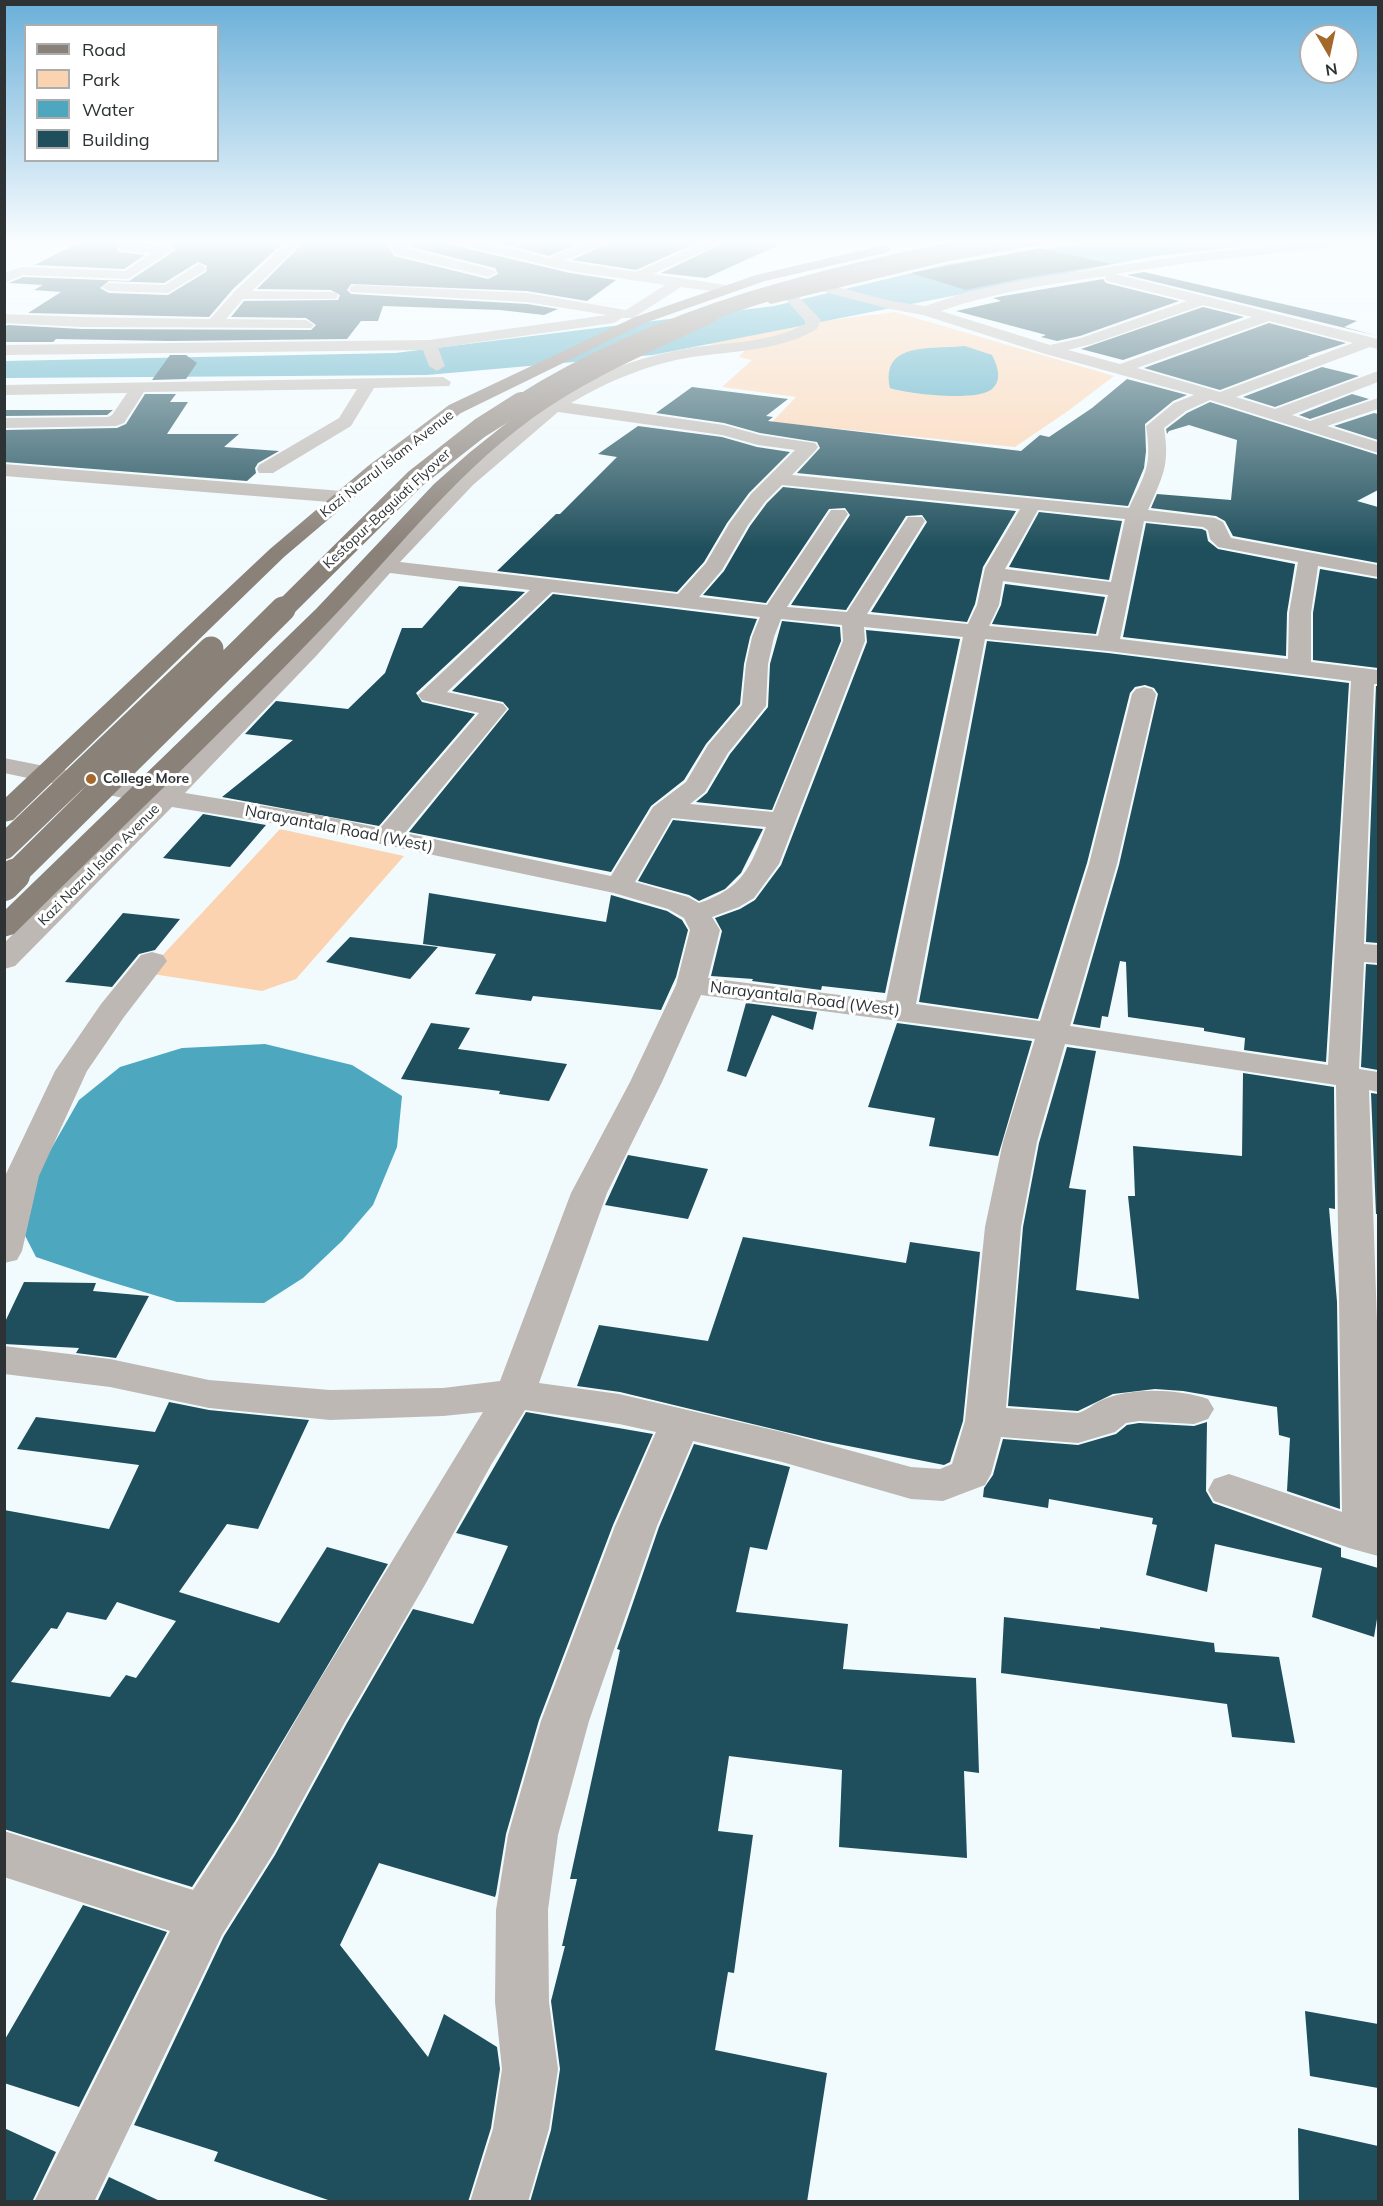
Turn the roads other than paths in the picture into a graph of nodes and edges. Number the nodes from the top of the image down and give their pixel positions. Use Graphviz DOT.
graph roads {
  1 [pos="450,343"];
  2 [pos="592,343"];
  3 [pos="609,343"];
  4 [pos="631,343"];
  5 [pos="655,343"];
  6 [pos="748,343"];
  7 [pos="1026,343"];
  8 [pos="1075,343"];
  9 [pos="1194,343"];
  10 [pos="1374,343"];
  11 [pos="430,346"];
  12 [pos="4,350"];
  13 [pos="1048,350"];
  14 [pos="1120,369"];
  15 [pos="1378,376"];
  16 [pos="442,379"];
  17 [pos="368,384"];
  18 [pos="139,388"];
  19 [pos="4,390"];
  20 [pos="1216,395"];
  21 [pos="1378,403"];
  22 [pos="555,406"];
  23 [pos="455,409"];
  24 [pos="1276,415"];
  25 [pos="4,423"];
  26 [pos="1311,426"];
  27 [pos="1378,448"];
  28 [pos="266,469"];
  29 [pos="4,470"];
  30 [pos="777,479"];
  31 [pos="1032,504"];
  32 [pos="347,505"];
  33 [pos="838,514"];
  34 [pos="1136,514"];
  35 [pos="915,520"];
  36 [pos="1309,558"];
  37 [pos="385,566"];
  38 [pos="1378,571"];
  39 [pos="994,574"];
  40 [pos="546,586"];
  41 [pos="1120,590"];
  42 [pos="683,602"];
  43 [pos="773,612"];
  44 [pos="853,620"];
  45 [pos="975,633"];
  46 [pos="226,634"];
  47 [pos="1108,644"];
  48 [pos="1299,668"];
  49 [pos="1371,676"];
  50 [pos="1144,694"];
  51 [pos="4,765"];
  52 [pos="46,774"];
  53 [pos="154,796"];
  54 [pos="666,810"];
  55 [pos="4,814"];
  56 [pos="783,821"];
  57 [pos="4,837"];
  58 [pos="387,837"];
  59 [pos="4,847"];
  60 [pos="87,847"];
  61 [pos="114,851"];
  62 [pos="1366,881"];
  63 [pos="4,885"];
  64 [pos="619,886"];
  65 [pos="696,913"];
  66 [pos="4,928"];
  67 [pos="1349,952"];
  68 [pos="1378,954"];
  69 [pos="4,960"];
  70 [pos="152,961"];
  71 [pos="691,985"];
  72 [pos="899,1012"];
  73 [pos="1052,1033"];
  74 [pos="1358,1079"];
  75 [pos="4,1251"];
  76 [pos="4,1359"];
  77 [pos="515,1394"];
  78 [pos="1194,1409"];
  79 [pos="985,1421"];
  80 [pos="681,1425"];
  81 [pos="1228,1490"];
  82 [pos="1371,1538"];
  83 [pos="4,1854"];
  84 [pos="204,1918"];
  85 [pos="63,2202"];
  86 [pos="499,2202"];
  1 -- 11 [label="street"];
  2 -- 23 [label="main road, Kazi Nazrul Islam Avenue"];
  3 -- 32 [label="main road, Kestopur-Baguiati Flyover"];
  4 -- 63 [label="main road, Kestopur-Baguiati Flyover, bridge"];
  5 -- 53 [label="main road, Kazi Nazrul Islam Avenue"];
  6 -- 22 [label="street, Kazi Nazrul Islam Avenue"];
  7 -- 13 [label="street"];
  8 -- 13 [label="street"];
  9 -- 14 [label="street"];
  10 -- 20 [label="street"];
  11 -- 12 [label="street"];
  11 -- 16 [label="street"];
  13 -- 14 [label="street"];
  14 -- 20 [label="street"];
  15 -- 24 [label="street"];
  16 -- 17 [label="street"];
  16 -- 23 [label="street"];
  17 -- 18 [label="street"];
  17 -- 28 [label="street"];
  18 -- 19 [label="street"];
  18 -- 25 [label="street"];
  20 -- 24 [label="street"];
  20 -- 34 [label="street"];
  21 -- 26 [label="street"];
  22 -- 30 [label="street"];
  22 -- 37 [label="street, Kazi Nazrul Islam Avenue"];
  23 -- 32 [label="main road, Kazi Nazrul Islam Avenue"];
  24 -- 26 [label="street"];
  26 -- 27 [label="street"];
  29 -- 32 [label="street"];
  30 -- 31 [label="street"];
  30 -- 42 [label="street"];
  31 -- 34 [label="street"];
  31 -- 39 [label="street"];
  32 -- 52 [label="main road, Kazi Nazrul Islam Avenue"];
  33 -- 43 [label="street"];
  34 -- 36 [label="street"];
  34 -- 41 [label="street"];
  35 -- 44 [label="street"];
  36 -- 38 [label="street"];
  36 -- 48 [label="street"];
  37 -- 40 [label="street"];
  37 -- 53 [label="street, Kazi Nazrul Islam Avenue"];
  39 -- 41 [label="street"];
  39 -- 45 [label="street"];
  40 -- 42 [label="street"];
  40 -- 58 [label="street"];
  41 -- 47 [label="street"];
  42 -- 43 [label="street"];
  43 -- 44 [label="street"];
  43 -- 54 [label="street"];
  44 -- 45 [label="street"];
  44 -- 56 [label="street"];
  45 -- 47 [label="street"];
  45 -- 72 [label="street"];
  46 -- 59 [label="main road, bridge"];
  47 -- 48 [label="street"];
  48 -- 49 [label="street"];
  49 -- 62 [label="street"];
  50 -- 73 [label="street"];
  51 -- 52 [label="street, Narayantala Road (West)"];
  52 -- 53 [label="street, Narayantala Road (West)"];
  52 -- 55 [label="main road, Kazi Nazrul Islam Avenue"];
  53 -- 58 [label="street, Narayantala Road (West)"];
  53 -- 60 [label="main road, Kazi Nazrul Islam Avenue"];
  53 -- 61 [label="street, Kazi Nazrul Islam Avenue"];
  54 -- 56 [label="street"];
  54 -- 64 [label="street"];
  56 -- 65 [label="street"];
  57 -- 60 [label="main road"];
  58 -- 64 [label="street, Narayantala Road (West)"];
  60 -- 61 [label="main road"];
  60 -- 66 [label="main road, Kazi Nazrul Islam Avenue"];
  61 -- 69 [label="street, Kazi Nazrul Islam Avenue"];
  62 -- 67 [label="street"];
  64 -- 65 [label="street, Narayantala Road (West)"];
  65 -- 71 [label="street, Narayantala Road (West)"];
  67 -- 68 [label="street"];
  67 -- 74 [label="street"];
  70 -- 75 [label="street"];
  71 -- 72 [label="street, Narayantala Road (West)"];
  71 -- 77 [label="street"];
  72 -- 73 [label="street, Narayantala Road (West)"];
  73 -- 74 [label="street, Narayantala Road (West)"];
  73 -- 79 [label="street"];
  74 -- 82 [label="street"];
  76 -- 77 [label="street"];
  77 -- 80 [label="street"];
  77 -- 84 [label="street"];
  78 -- 79 [label="street"];
  79 -- 80 [label="street"];
  80 -- 86 [label="street"];
  81 -- 82 [label="street"];
  83 -- 84 [label="street"];
  84 -- 85 [label="street"];
}
